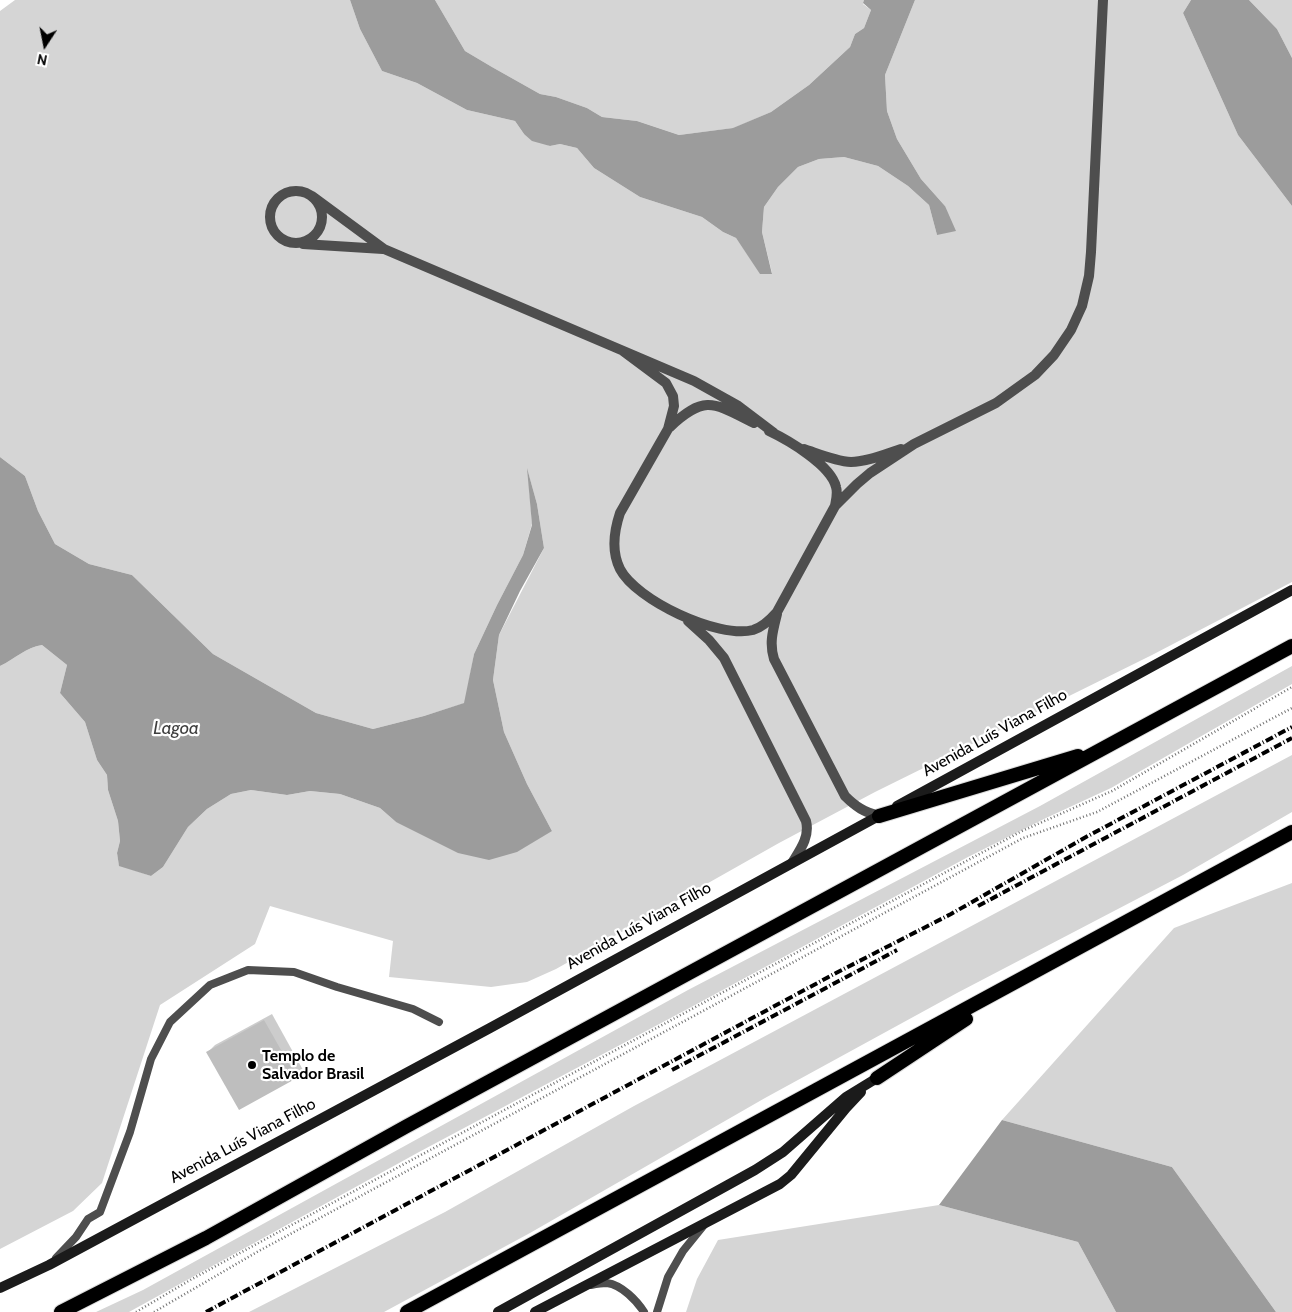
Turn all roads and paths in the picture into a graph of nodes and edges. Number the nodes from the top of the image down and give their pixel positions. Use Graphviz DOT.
graph roads {
  1 [pos="1103,0"];
  2 [pos="312,196"];
  3 [pos="300,244"];
  4 [pos="384,249"];
  5 [pos="624,351"];
  6 [pos="668,429"];
  7 [pos="774,433"];
  8 [pos="914,444"];
  9 [pos="796,446"];
  10 [pos="835,506"];
  11 [pos="1292,590"];
  12 [pos="777,612"];
  13 [pos="683,617"];
  14 [pos="1292,646"];
  15 [pos="1292,687"];
  16 [pos="1292,708"];
  17 [pos="1105,748"];
  18 [pos="879,816"];
  19 [pos="1292,832"];
  20 [pos="792,863"];
  21 [pos="1040,970"];
  22 [pos="438,1022"];
  23 [pos="877,1078"];
  24 [pos="707,1221"];
  25 [pos="50,1265"];
  26 [pos="587,1285"];
  27 [pos="0,1288"];
  28 [pos="61,1312"];
  29 [pos="136,1312"];
  30 [pos="154,1312"];
  31 [pos="407,1312"];
  32 [pos="498,1312"];
  33 [pos="535,1312"];
  34 [pos="644,1312"];
  35 [pos="657,1312"];
  1 -- 8 [label="street"];
  2 -- 3 [label="street"];
  2 -- 3 [label="street"];
  2 -- 4 [label="street"];
  3 -- 4 [label="street"];
  4 -- 5 [label="street"];
  5 -- 6 [label="street"];
  5 -- 7 [label="street"];
  6 -- 7 [label="street"];
  6 -- 13 [label="street"];
  7 -- 9 [label="street"];
  8 -- 9 [label="street"];
  8 -- 10 [label="street"];
  9 -- 10 [label="street"];
  10 -- 12 [label="street"];
  11 -- 18 [label="main road, Avenida Luís Viana Filho"];
  12 -- 13 [label="street"];
  12 -- 18 [label="street"];
  13 -- 20 [label="street"];
  14 -- 17 [label="highway"];
  15 -- 29 [label="path"];
  16 -- 30 [label="path"];
  17 -- 18 [label="highway"];
  17 -- 28 [label="highway"];
  18 -- 20 [label="main road, Avenida Luís Viana Filho"];
  19 -- 21 [label="highway"];
  20 -- 25 [label="main road, Avenida Luís Viana Filho"];
  21 -- 23 [label="highway"];
  21 -- 31 [label="highway"];
  22 -- 25 [label="lane"];
  23 -- 24 [label="main road"];
  23 -- 32 [label="main road"];
  24 -- 26 [label="main road"];
  24 -- 35 [label="lane"];
  25 -- 27 [label="main road, Avenida Luís Viana Filho"];
  26 -- 33 [label="main road"];
  26 -- 34 [label="lane"];
}
